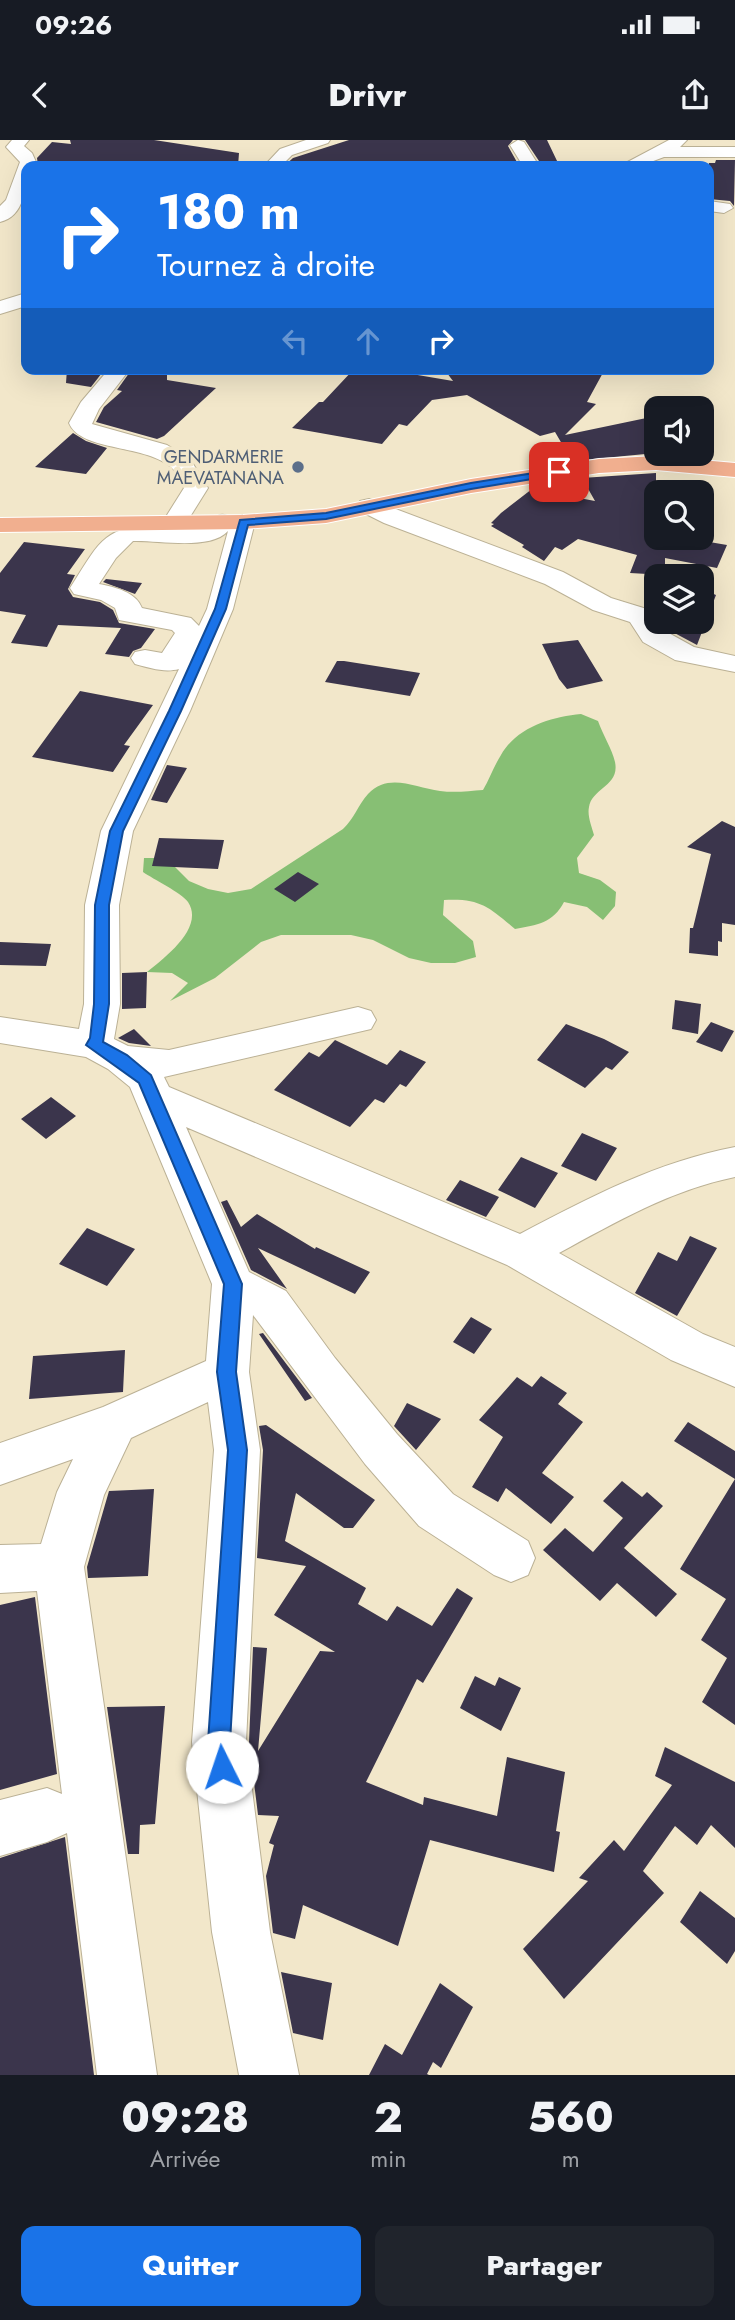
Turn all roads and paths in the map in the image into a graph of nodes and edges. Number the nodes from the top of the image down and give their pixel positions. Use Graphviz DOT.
graph roads {
  1 [pos="323,140"];
  2 [pos="678,140"];
  3 [pos="12,145"];
  4 [pos="518,145"];
  5 [pos="665,152"];
  6 [pos="735,152"];
  7 [pos="28,161"];
  8 [pos="277,161"];
  9 [pos="528,161"];
  10 [pos="636,161"];
  11 [pos="21,182"];
  12 [pos="0,217"];
  13 [pos="21,301"];
  14 [pos="0,308"];
  15 [pos="115,375"];
  16 [pos="735,470"];
  17 [pos="369,506"];
  18 [pos="232,522"];
  19 [pos="174,523"];
  20 [pos="0,525"];
  21 [pos="145,658"];
  22 [pos="735,664"];
  23 [pos="358,1020"];
  24 [pos="0,1030"];
  25 [pos="108,1052"];
  26 [pos="154,1097"];
  27 [pos="735,1162"];
  28 [pos="522,1253"];
  29 [pos="233,1284"];
  30 [pos="735,1368"];
  31 [pos="227,1372"];
  32 [pos="115,1423"];
  33 [pos="0,1464"];
  34 [pos="511,1558"];
  35 [pos="59,1567"];
  36 [pos="0,1569"];
  37 [pos="49,1813"];
  38 [pos="127,2075"];
  39 [pos="269,2075"];
  1 -- 8 [label="street"];
  2 -- 5 [label="street"];
  3 -- 7 [label="street"];
  4 -- 9 [label="street"];
  5 -- 6 [label="street"];
  5 -- 10 [label="street"];
  11 -- 12 [label="street"];
  13 -- 14 [label="street"];
  15 -- 19 [label="street"];
  16 -- 17 [label="main road"];
  17 -- 18 [label="main road"];
  17 -- 22 [label="street"];
  18 -- 19 [label="main road"];
  18 -- 21 [label="street"];
  18 -- 25 [label="street"];
  19 -- 20 [label="main road"];
  23 -- 25 [label="street"];
  24 -- 25 [label="street"];
  25 -- 26 [label="street"];
  26 -- 28 [label="street"];
  26 -- 29 [label="street"];
  27 -- 28 [label="street"];
  28 -- 30 [label="street"];
  29 -- 31 [label="street"];
  29 -- 34 [label="street"];
  31 -- 32 [label="street"];
  31 -- 39 [label="street"];
  32 -- 33 [label="street"];
  32 -- 35 [label="street"];
  35 -- 36 [label="street"];
  35 -- 37 [label="street"];
  37 -- 38 [label="street"];
}
